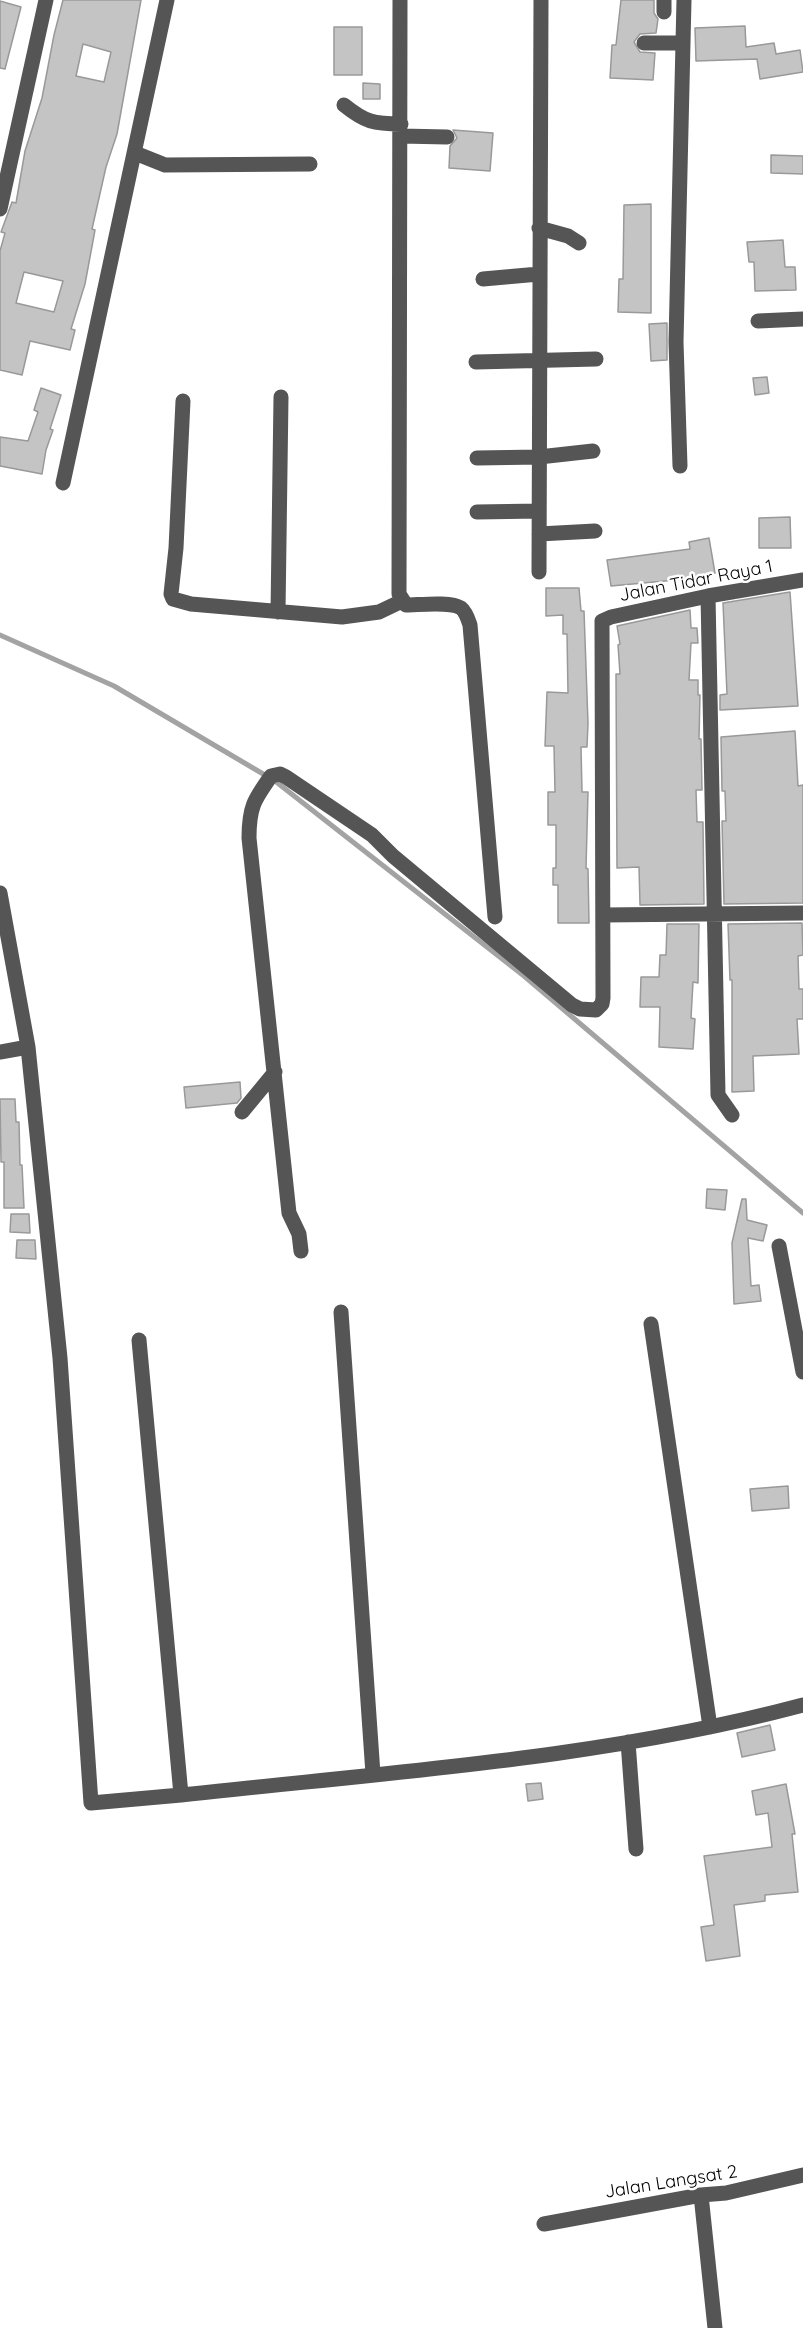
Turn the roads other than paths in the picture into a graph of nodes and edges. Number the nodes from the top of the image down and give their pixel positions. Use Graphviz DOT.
graph roads {
  1 [pos="46,0"];
  2 [pos="166,0"];
  3 [pos="400,0"];
  4 [pos="541,0"];
  5 [pos="684,0"];
  6 [pos="644,43"];
  7 [pos="683,43"];
  8 [pos="344,105"];
  9 [pos="401,130"];
  10 [pos="447,137"];
  11 [pos="135,153"];
  12 [pos="310,164"];
  13 [pos="0,209"];
  14 [pos="539,228"];
  15 [pos="579,243"];
  16 [pos="539,274"];
  17 [pos="483,279"];
  18 [pos="803,319"];
  19 [pos="758,321"];
  20 [pos="596,359"];
  21 [pos="476,362"];
  22 [pos="539,362"];
  23 [pos="281,397"];
  24 [pos="183,401"];
  25 [pos="593,452"];
  26 [pos="539,457"];
  27 [pos="477,458"];
  28 [pos="680,466"];
  29 [pos="63,483"];
  30 [pos="539,511"];
  31 [pos="477,512"];
  32 [pos="595,531"];
  33 [pos="539,534"];
  34 [pos="539,572"];
  35 [pos="803,580"];
  36 [pos="708,596"];
  37 [pos="402,601"];
  38 [pos="278,612"];
  39 [pos="0,893"];
  40 [pos="803,913"];
  41 [pos="714,914"];
  42 [pos="603,915"];
  43 [pos="495,916"];
  44 [pos="28,1047"];
  45 [pos="0,1052"];
  46 [pos="275,1072"];
  47 [pos="242,1112"];
  48 [pos="732,1115"];
  49 [pos="779,1246"];
  50 [pos="301,1251"];
  51 [pos="341,1312"];
  52 [pos="651,1324"];
  53 [pos="139,1340"];
  54 [pos="803,1371"];
  55 [pos="803,1705"];
  56 [pos="710,1727"];
  57 [pos="628,1742"];
  58 [pos="373,1774"];
  59 [pos="181,1795"];
  60 [pos="636,1849"];
  61 [pos="803,2175"];
  62 [pos="701,2195"];
  63 [pos="544,2224"];
  64 [pos="715,2328"];
  1 -- 13 [label="street"];
  2 -- 11 [label="street"];
  3 -- 9 [label="street"];
  4 -- 14 [label="street"];
  5 -- 7 [label="street"];
  6 -- 7 [label="street"];
  7 -- 28 [label="street"];
  8 -- 9 [label="street"];
  9 -- 10 [label="street"];
  9 -- 37 [label="street"];
  11 -- 12 [label="street"];
  11 -- 29 [label="street"];
  14 -- 15 [label="street"];
  14 -- 16 [label="street"];
  16 -- 17 [label="street"];
  16 -- 22 [label="street"];
  18 -- 19 [label="street"];
  20 -- 22 [label="street"];
  21 -- 22 [label="street"];
  22 -- 26 [label="street"];
  23 -- 38 [label="street"];
  24 -- 38 [label="street"];
  25 -- 26 [label="street"];
  26 -- 27 [label="street"];
  26 -- 30 [label="street"];
  30 -- 31 [label="street"];
  30 -- 33 [label="street"];
  32 -- 33 [label="street"];
  33 -- 34 [label="street"];
  35 -- 36 [label="street, Jalan Tidar Raya 1"];
  36 -- 41 [label="street"];
  36 -- 42 [label="street, Jalan Tidar Raya 1"];
  37 -- 38 [label="street"];
  37 -- 43 [label="street"];
  39 -- 44 [label="street"];
  40 -- 41 [label="street"];
  41 -- 42 [label="street"];
  41 -- 48 [label="street"];
  42 -- 46 [label="street"];
  44 -- 45 [label="street"];
  44 -- 59 [label="street"];
  46 -- 47 [label="street"];
  46 -- 50 [label="street"];
  49 -- 54 [label="street"];
  51 -- 58 [label="street"];
  52 -- 56 [label="street"];
  53 -- 59 [label="street"];
  55 -- 56 [label="street"];
  56 -- 57 [label="street"];
  57 -- 58 [label="street"];
  57 -- 60 [label="street"];
  58 -- 59 [label="street"];
  61 -- 62 [label="street, Jalan Langsat 2"];
  62 -- 63 [label="street, Jalan Langsat 2"];
  62 -- 64 [label="street"];
}
